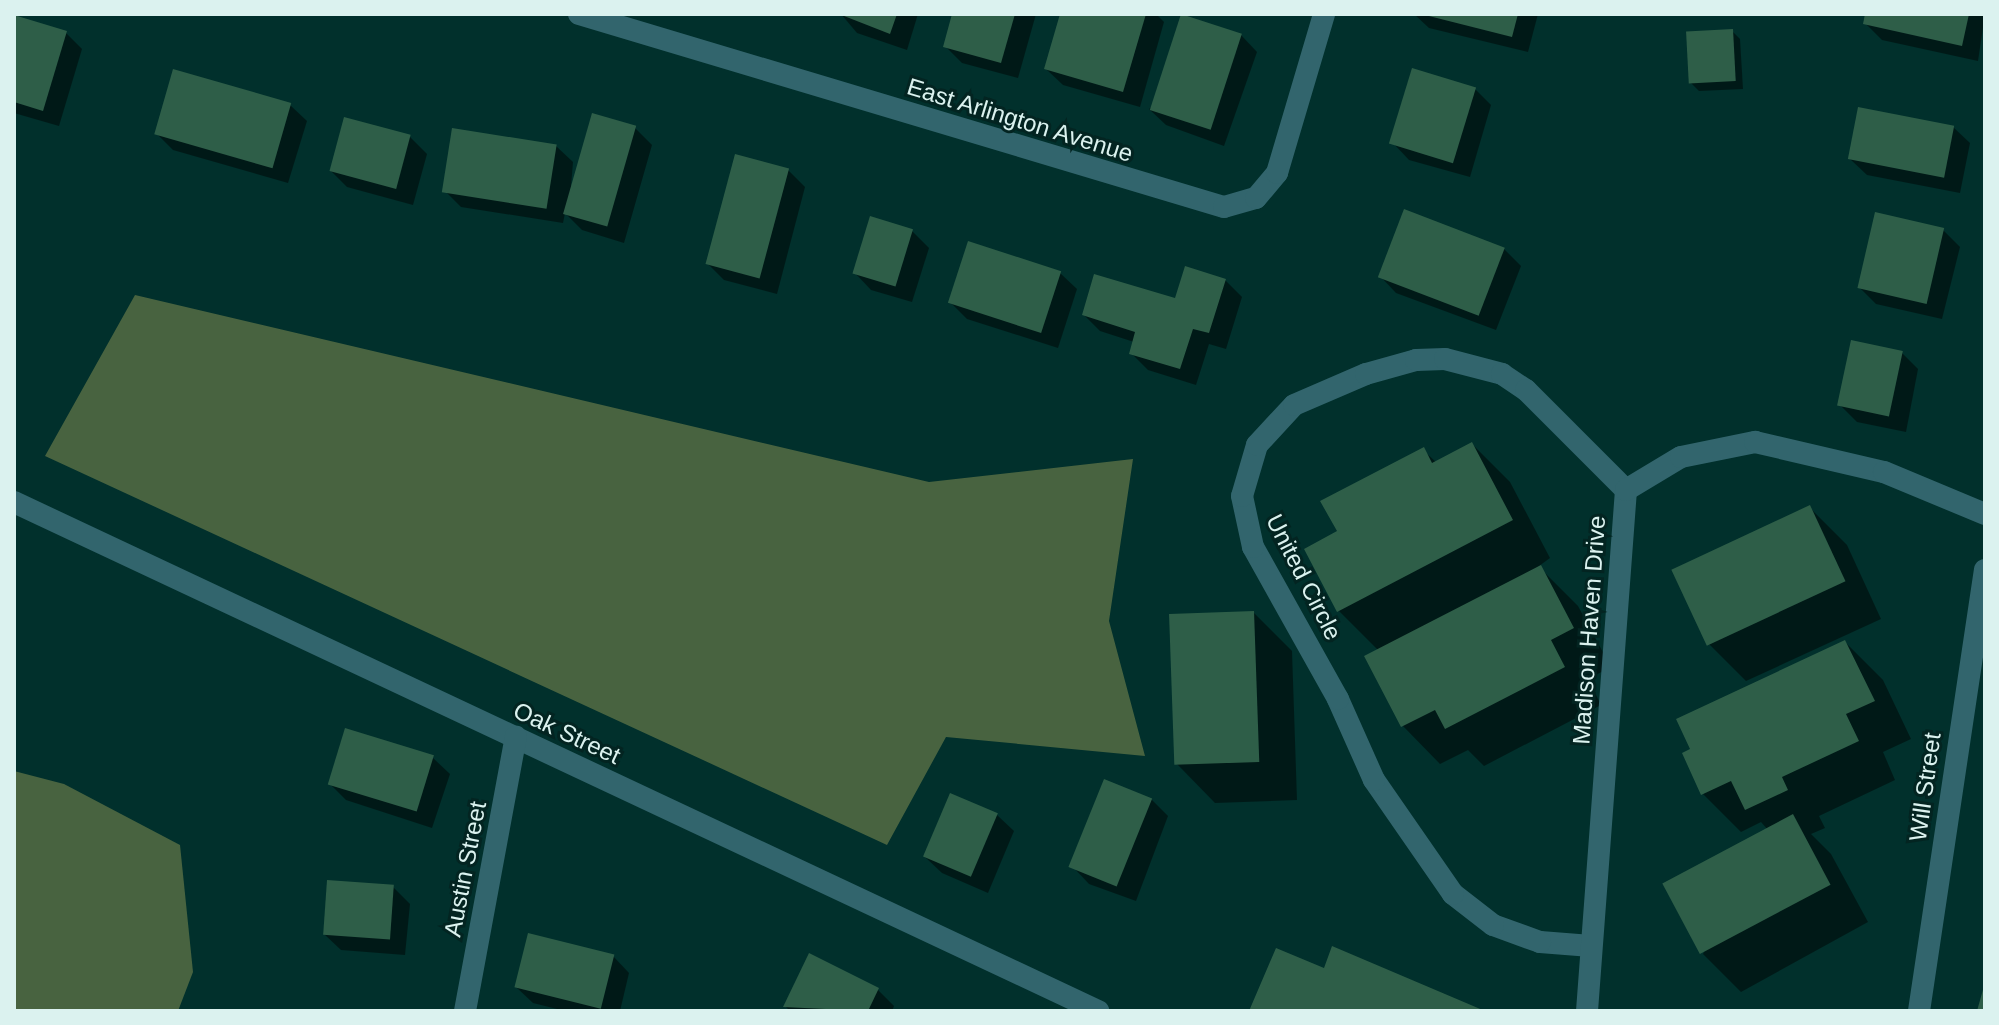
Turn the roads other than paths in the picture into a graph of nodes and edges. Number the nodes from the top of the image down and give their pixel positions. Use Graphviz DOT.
graph roads {
  1 [pos="579,14"];
  2 [pos="1324,14"];
  3 [pos="1626,490"];
  4 [pos="14,502"];
  5 [pos="1985,514"];
  6 [pos="1985,570"];
  7 [pos="516,737"];
  8 [pos="1591,946"];
  9 [pos="465,1011"];
  10 [pos="1098,1011"];
  11 [pos="1587,1011"];
  12 [pos="1919,1011"];
  1 -- 2 [label="street, East Arlington Avenue"];
  3 -- 5 [label="street, Madison Haven Drive"];
  3 -- 8 [label="street, Madison Haven Drive"];
  3 -- 8 [label="street, United Circle"];
  4 -- 7 [label="street, Oak Street"];
  6 -- 12 [label="street, Will Street"];
  7 -- 9 [label="street, Austin Street"];
  7 -- 10 [label="street, Oak Street"];
  8 -- 11 [label="street, Madison Haven Drive"];
}
